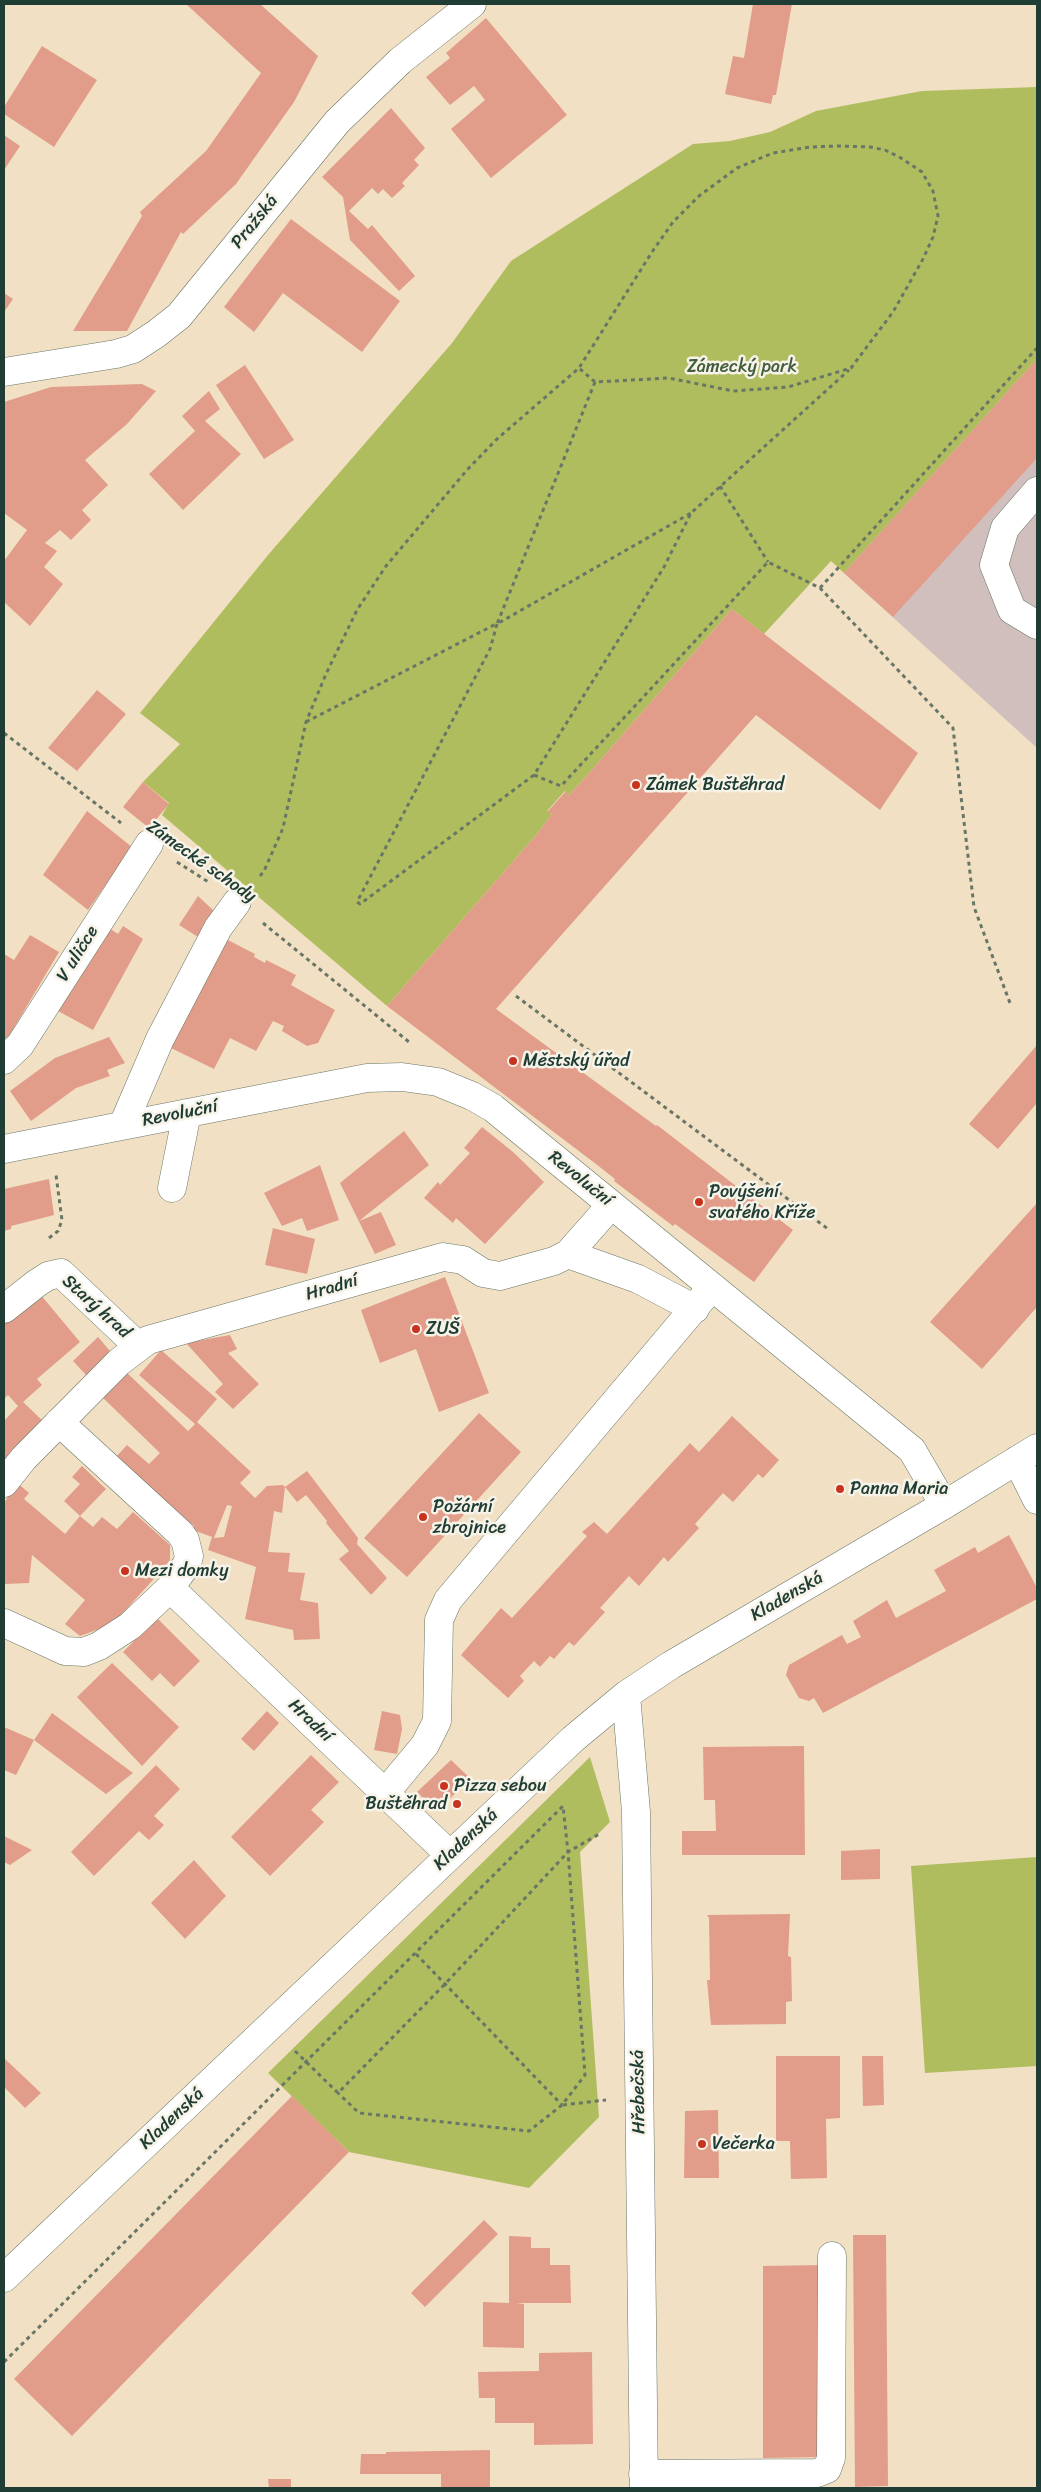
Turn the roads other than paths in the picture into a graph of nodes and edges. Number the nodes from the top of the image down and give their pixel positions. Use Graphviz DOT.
graph roads {
  1 [pos="472,4"];
  2 [pos="4,372"];
  3 [pos="1037,491"];
  4 [pos="1037,625"];
  5 [pos="149,844"];
  6 [pos="237,902"];
  7 [pos="4,1060"];
  8 [pos="187,1113"];
  9 [pos="123,1125"];
  10 [pos="4,1149"];
  11 [pos="172,1188"];
  12 [pos="611,1204"];
  13 [pos="568,1254"];
  14 [pos="712,1286"];
  15 [pos="4,1309"];
  16 [pos="695,1309"];
  17 [pos="138,1346"];
  18 [pos="59,1422"];
  19 [pos="1027,1454"];
  20 [pos="4,1483"];
  21 [pos="1037,1500"];
  22 [pos="944,1505"];
  23 [pos="170,1588"];
  24 [pos="4,1624"];
  25 [pos="626,1695"];
  26 [pos="385,1793"];
  27 [pos="450,1855"];
  28 [pos="832,2256"];
  29 [pos="4,2278"];
  30 [pos="644,2481"];
  1 -- 2 [label="street, Pražská"];
  3 -- 4 [label="street"];
  5 -- 7 [label="street, V uličce"];
  6 -- 9 [label="street, Revoluční"];
  8 -- 9 [label="street, Revoluční"];
  8 -- 11 [label="street"];
  8 -- 12 [label="street, Revoluční"];
  9 -- 10 [label="street, Revoluční"];
  12 -- 13 [label="street, Hradní"];
  12 -- 14 [label="street, Revoluční"];
  13 -- 16 [label="street"];
  13 -- 17 [label="street, Hradní"];
  14 -- 16 [label="street"];
  14 -- 22 [label="street, Revoluční"];
  15 -- 17 [label="street, Starý hrad"];
  16 -- 26 [label="street"];
  17 -- 18 [label="street, Hradní"];
  18 -- 20 [label="street, Hradní"];
  18 -- 23 [label="street"];
  19 -- 21 [label="street"];
  19 -- 22 [label="street, Kladenská"];
  22 -- 25 [label="street, Kladenská"];
  23 -- 24 [label="street"];
  23 -- 26 [label="street, Hradní"];
  25 -- 27 [label="street, Kladenská"];
  25 -- 30 [label="street, Hřebečská"];
  26 -- 27 [label="street, Hradní"];
  27 -- 29 [label="street, Kladenská"];
  28 -- 30 [label="street"];
}
